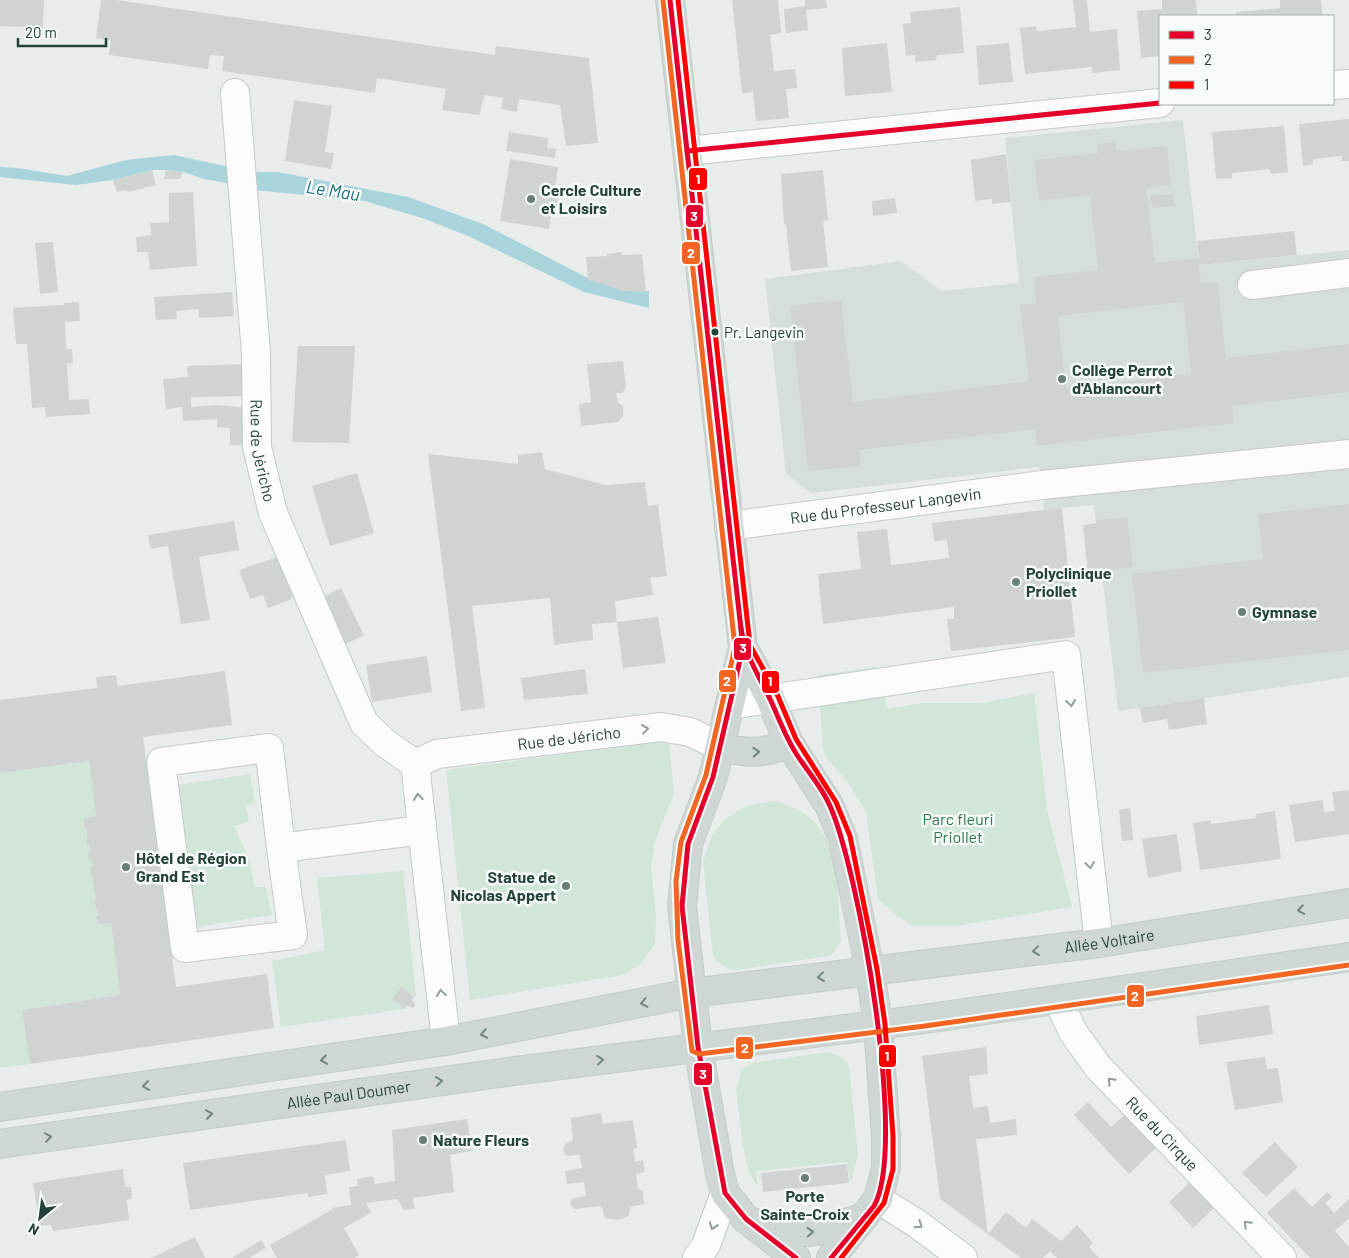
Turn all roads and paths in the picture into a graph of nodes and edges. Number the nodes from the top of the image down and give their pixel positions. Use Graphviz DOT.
graph roads {
  1 [pos="670,0"];
  2 [pos="1349,84"];
  3 [pos="1334,85"];
  4 [pos="236,93"];
  5 [pos="1159,103"];
  6 [pos="687,151"];
  7 [pos="1349,273"];
  8 [pos="1252,285"];
  9 [pos="1349,454"];
  10 [pos="729,526"];
  11 [pos="743,647"];
  12 [pos="770,698"];
  13 [pos="730,705"];
  14 [pos="789,743"];
  15 [pos="721,747"];
  16 [pos="415,764"];
  17 [pos="422,830"];
  18 [pos="281,848"];
  19 [pos="1349,903"];
  20 [pos="1099,943"];
  21 [pos="1348,958"];
  22 [pos="870,970"];
  23 [pos="691,993"];
  24 [pos="1058,1000"];
  25 [pos="878,1025"];
  26 [pos="446,1041"];
  27 [pos="698,1047"];
  28 [pos="0,1107"];
  29 [pos="0,1144"];
  30 [pos="725,1193"];
  31 [pos="871,1208"];
  32 [pos="746,1219"];
  33 [pos="697,1258"];
  34 [pos="796,1258"];
  35 [pos="831,1258"];
  36 [pos="963,1258"];
  37 [pos="1282,1258"];
  1 -- 6 [label="main road"];
  2 -- 3 [label="street"];
  4 -- 16 [label="street, Rue de Jéricho"];
  5 -- 6 [label="street"];
  6 -- 10 [label="main road"];
  7 -- 8 [label="street"];
  9 -- 10 [label="street, Rue du Professeur Langevin"];
  10 -- 11 [label="main road"];
  11 -- 12 [label="main road"];
  11 -- 13 [label="main road"];
  12 -- 13 [label="street"];
  12 -- 14 [label="main road"];
  12 -- 20 [label="street, one-way"];
  13 -- 15 [label="main road"];
  15 -- 14 [label="main road, one-way"];
  14 -- 22 [label="main road"];
  16 -- 15 [label="street, Rue de Jéricho, one-way"];
  15 -- 23 [label="main road"];
  17 -- 16 [label="street, one-way"];
  17 -- 18 [label="street"];
  26 -- 17 [label="street, one-way"];
  18 -- 18 [label="street"];
  19 -- 20 [label="main road, Allée Voltaire, one-way"];
  20 -- 22 [label="main road, Allée Voltaire, one-way"];
  21 -- 24 [label="main road"];
  22 -- 23 [label="main road, Allée Voltaire, one-way"];
  22 -- 25 [label="main road"];
  23 -- 26 [label="main road, one-way"];
  23 -- 27 [label="main road"];
  24 -- 25 [label="main road"];
  37 -- 24 [label="street, Rue du Cirque, one-way"];
  25 -- 27 [label="main road, Allée Paul Doumer"];
  25 -- 31 [label="main road"];
  26 -- 28 [label="main road, one-way"];
  29 -- 27 [label="main road, Allée Paul Doumer, one-way"];
  27 -- 30 [label="main road"];
  30 -- 32 [label="main road"];
  30 -- 33 [label="street, one-way"];
  32 -- 31 [label="main road, one-way"];
  31 -- 35 [label="main road"];
  31 -- 36 [label="street, one-way"];
  32 -- 34 [label="main road"];
}
